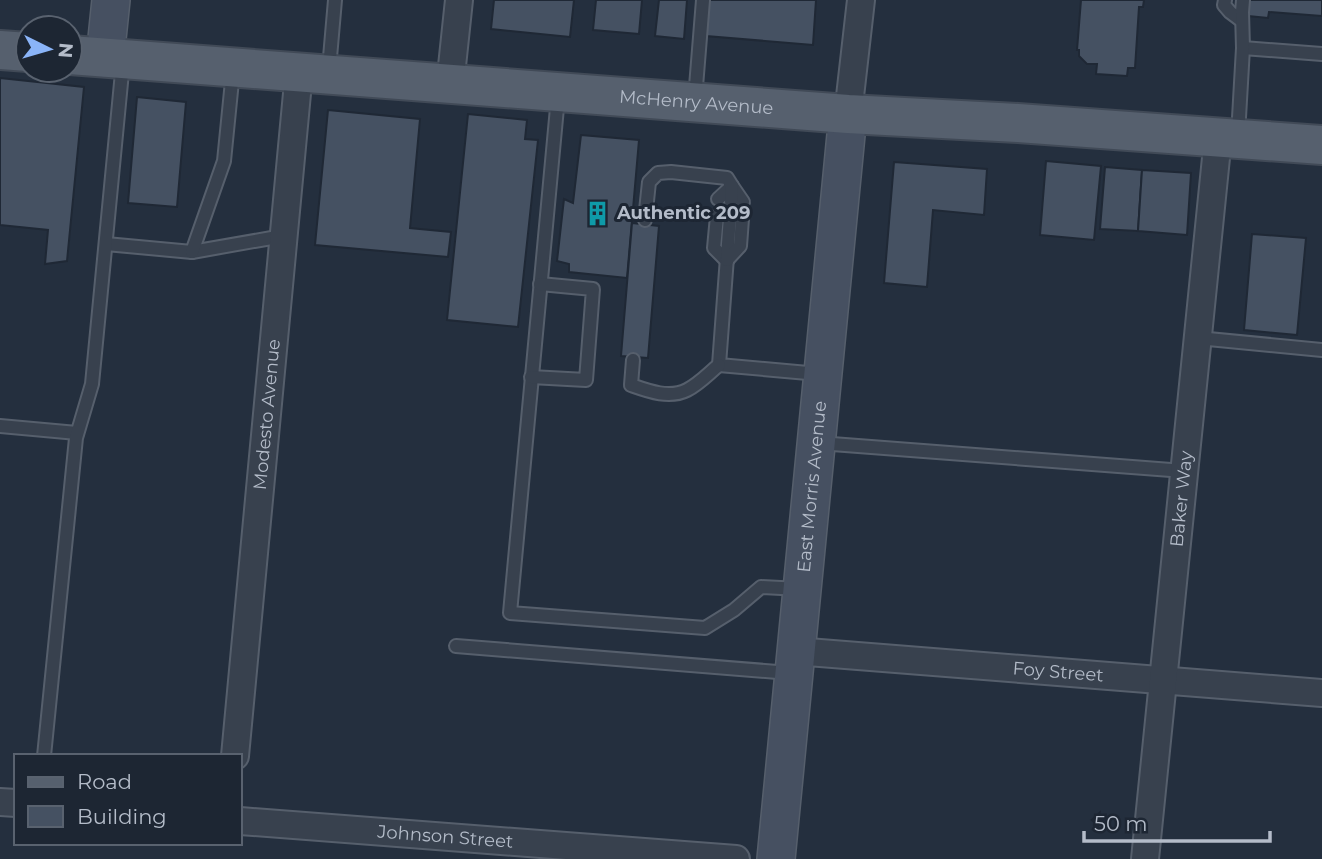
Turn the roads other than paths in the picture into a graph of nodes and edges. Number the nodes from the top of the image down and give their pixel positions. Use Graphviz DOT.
graph roads {
  1 [pos="111,0"];
  2 [pos="335,0"];
  3 [pos="459,0"];
  4 [pos="703,0"];
  5 [pos="861,0"];
  6 [pos="1225,0"];
  7 [pos="1243,0"];
  8 [pos="1242,21"];
  9 [pos="1243,48"];
  10 [pos="1322,54"];
  11 [pos="100,57"];
  12 [pos="233,67"];
  13 [pos="314,73"];
  14 [pos="450,85"];
  15 [pos="558,93"];
  16 [pos="695,103"];
  17 [pos="848,114"];
  18 [pos="1228,138"];
  19 [pos="1322,145"];
  20 [pos="730,201"];
  21 [pos="645,220"];
  22 [pos="284,236"];
  23 [pos="106,244"];
  24 [pos="192,252"];
  25 [pos="727,261"];
  26 [pos="540,284"];
  27 [pos="1198,338"];
  28 [pos="1322,350"];
  29 [pos="633,360"];
  30 [pos="719,365"];
  31 [pos="822,374"];
  32 [pos="531,377"];
  33 [pos="0,426"];
  34 [pos="77,433"];
  35 [pos="816,442"];
  36 [pos="1184,471"];
  37 [pos="802,589"];
  38 [pos="456,646"];
  39 [pos="794,662"];
  40 [pos="1162,681"];
  41 [pos="1322,693"];
  42 [pos="44,754"];
  43 [pos="235,754"];
  44 [pos="242,821"];
  45 [pos="736,859"];
  46 [pos="776,859"];
  47 [pos="1145,859"];
  1 -- 11 [label="street"];
  2 -- 13 [label="lane"];
  3 -- 14 [label="street"];
  4 -- 16 [label="lane"];
  5 -- 17 [label="street"];
  6 -- 8 [label="lane"];
  7 -- 8 [label="lane"];
  8 -- 9 [label="lane"];
  9 -- 10 [label="lane"];
  9 -- 18 [label="lane"];
  11 -- 12 [label="main road, McHenry Avenue"];
  11 -- 23 [label="lane"];
  12 -- 13 [label="main road, McHenry Avenue"];
  12 -- 24 [label="lane"];
  13 -- 14 [label="main road, McHenry Avenue"];
  13 -- 22 [label="street, Modesto Avenue"];
  14 -- 15 [label="main road, McHenry Avenue"];
  15 -- 16 [label="main road, McHenry Avenue"];
  15 -- 26 [label="lane"];
  16 -- 17 [label="main road, McHenry Avenue"];
  17 -- 18 [label="main road, McHenry Avenue"];
  17 -- 31 [label="street, East Morris Avenue"];
  18 -- 19 [label="main road, McHenry Avenue"];
  18 -- 27 [label="street, Baker Way"];
  20 -- 21 [label="lane"];
  22 -- 24 [label="lane"];
  22 -- 43 [label="street, Modesto Avenue"];
  23 -- 24 [label="lane"];
  23 -- 34 [label="lane"];
  25 -- 25 [label="lane"];
  25 -- 30 [label="lane"];
  26 -- 32 [label="lane"];
  26 -- 32 [label="lane"];
  27 -- 28 [label="lane"];
  27 -- 36 [label="street, Baker Way"];
  29 -- 30 [label="lane"];
  30 -- 31 [label="lane"];
  31 -- 35 [label="street, East Morris Avenue"];
  32 -- 37 [label="lane"];
  33 -- 34 [label="lane"];
  34 -- 42 [label="lane"];
  35 -- 36 [label="lane"];
  35 -- 37 [label="street, East Morris Avenue"];
  36 -- 40 [label="street, Baker Way"];
  37 -- 39 [label="street, East Morris Avenue"];
  38 -- 39 [label="lane"];
  39 -- 40 [label="street, Foy Street"];
  39 -- 46 [label="street, East Morris Avenue"];
  40 -- 41 [label="street, Foy Street"];
  40 -- 47 [label="street, Baker Way"];
  44 -- 45 [label="street, Johnson Street"];
}
